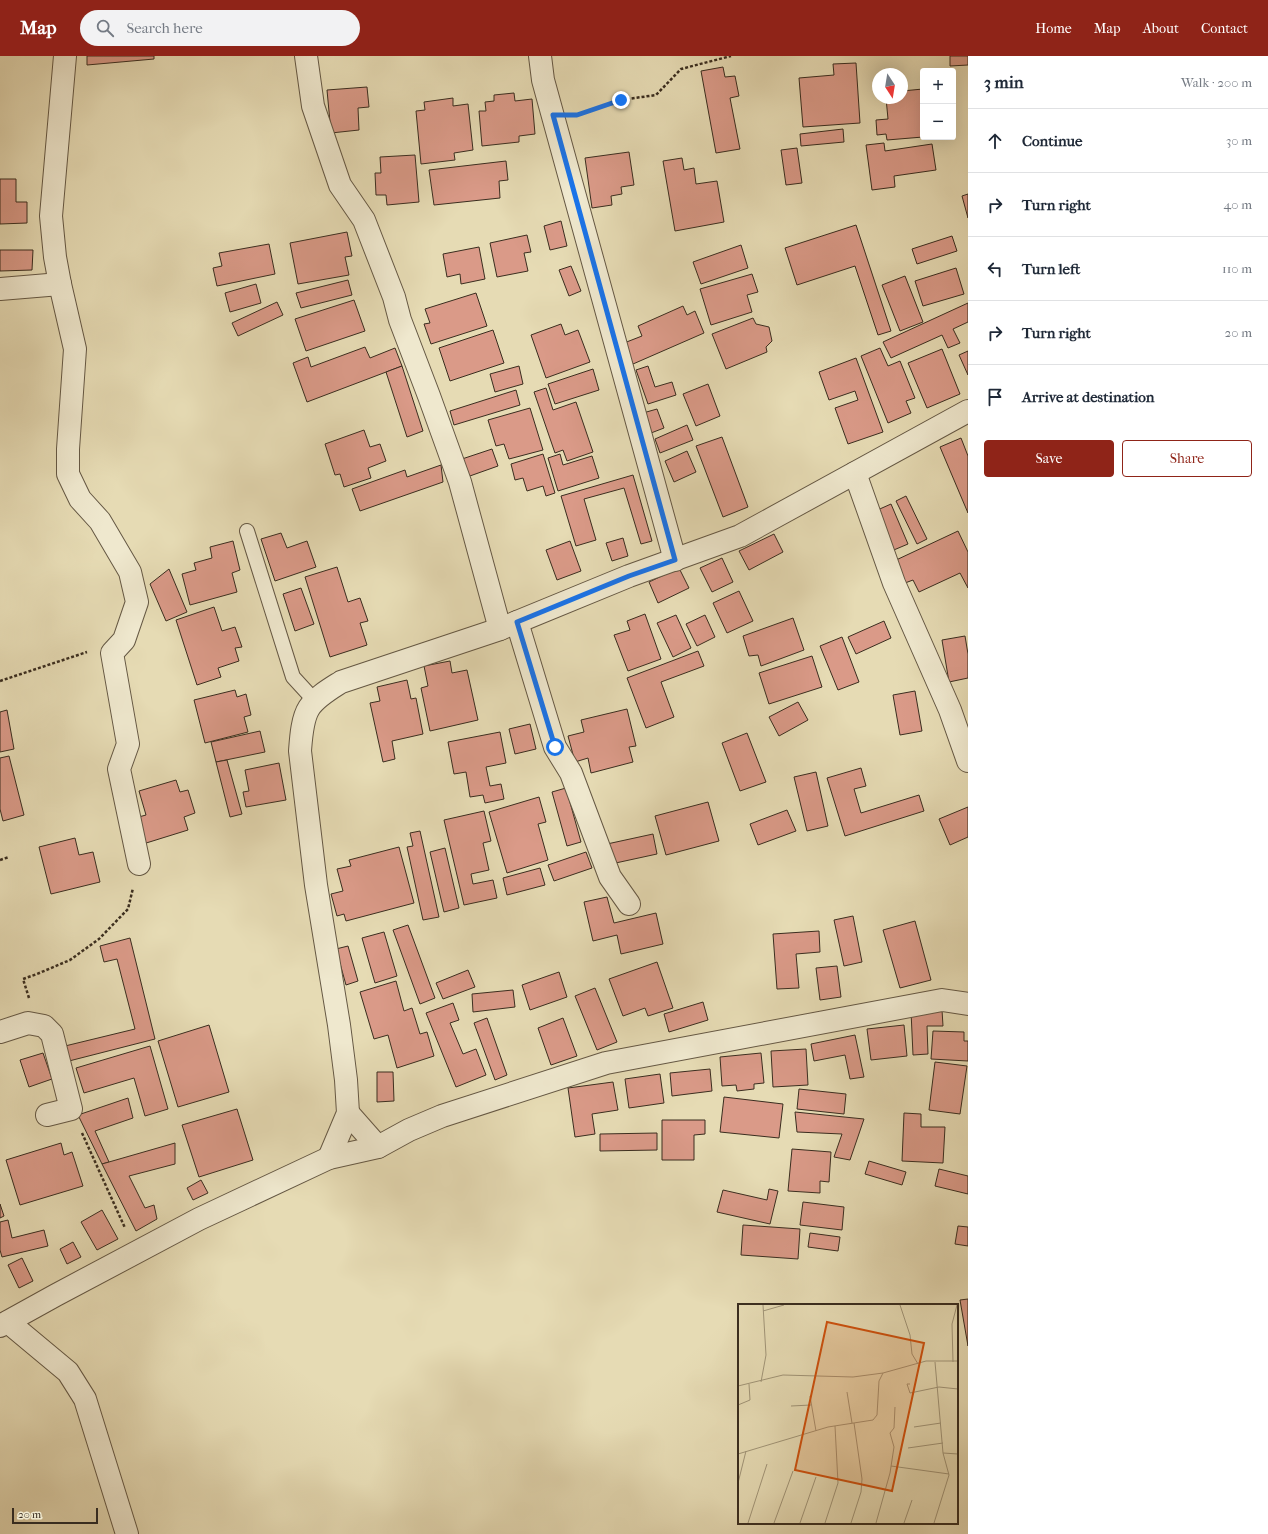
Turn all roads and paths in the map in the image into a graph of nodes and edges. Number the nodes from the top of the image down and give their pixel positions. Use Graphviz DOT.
graph roads {
  1 [pos="65,56"];
  2 [pos="306,56"];
  3 [pos="540,56"];
  4 [pos="731,56"];
  5 [pos="553,115"];
  6 [pos="60,284"];
  7 [pos="0,290"];
  8 [pos="968,411"];
  9 [pos="855,474"];
  10 [pos="247,531"];
  11 [pos="675,560"];
  12 [pos="508,625"];
  13 [pos="124,640"];
  14 [pos="0,681"];
  15 [pos="315,701"];
  16 [pos="959,708"];
  17 [pos="968,761"];
  18 [pos="9,857"];
  19 [pos="0,860"];
  20 [pos="139,864"];
  21 [pos="629,904"];
  22 [pos="968,1004"];
  23 [pos="36,1024"];
  24 [pos="0,1032"];
  25 [pos="71,1109"];
  26 [pos="348,1113"];
  27 [pos="47,1115"];
  28 [pos="378,1147"];
  29 [pos="329,1158"];
  30 [pos="136,1252"];
  31 [pos="4,1324"];
  32 [pos="127,1534"];
  1 -- 6 [label="street"];
  2 -- 12 [label="street"];
  3 -- 5 [label="street"];
  4 -- 5 [label="path"];
  5 -- 11 [label="street"];
  6 -- 7 [label="street"];
  6 -- 13 [label="street"];
  8 -- 9 [label="street"];
  9 -- 11 [label="street"];
  9 -- 16 [label="street"];
  10 -- 15 [label="lane"];
  11 -- 12 [label="street"];
  12 -- 15 [label="street"];
  12 -- 21 [label="street"];
  13 -- 14 [label="path"];
  13 -- 20 [label="street"];
  15 -- 26 [label="street"];
  16 -- 17 [label="street"];
  18 -- 19 [label="path"];
  20 -- 23 [label="path"];
  22 -- 28 [label="street"];
  23 -- 24 [label="street"];
  23 -- 25 [label="street"];
  25 -- 27 [label="street"];
  25 -- 30 [label="path"];
  26 -- 28 [label="street"];
  26 -- 29 [label="street"];
  28 -- 29 [label="street"];
  29 -- 30 [label="street"];
  30 -- 31 [label="street"];
  31 -- 32 [label="street"];
}
